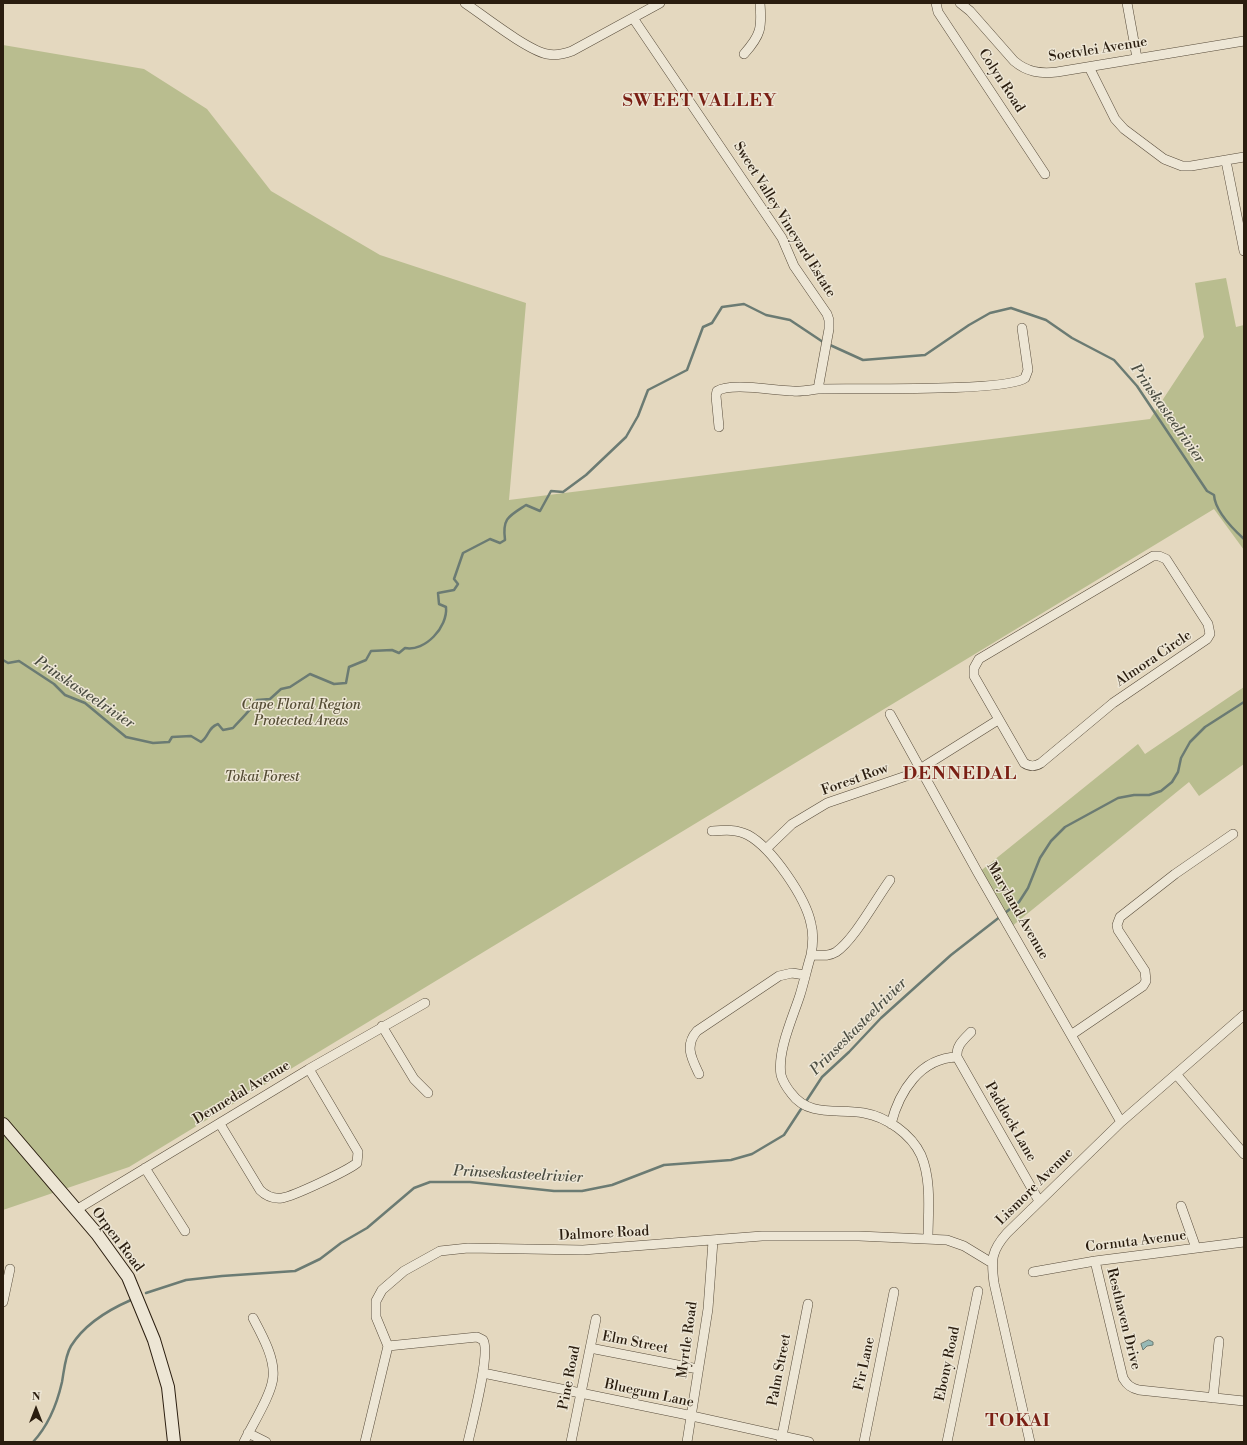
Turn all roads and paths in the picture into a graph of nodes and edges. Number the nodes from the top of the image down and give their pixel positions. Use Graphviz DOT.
graph roads {
  1 [pos="465,3"];
  2 [pos="660,3"];
  3 [pos="760,3"];
  4 [pos="936,3"];
  5 [pos="960,3"];
  6 [pos="1127,3"];
  7 [pos="633,18"];
  8 [pos="1244,41"];
  9 [pos="744,54"];
  10 [pos="1137,58"];
  11 [pos="1089,67"];
  12 [pos="1244,157"];
  13 [pos="1226,160"];
  14 [pos="1045,174"];
  15 [pos="1244,251"];
  16 [pos="1022,328"];
  17 [pos="818,389"];
  18 [pos="719,427"];
  19 [pos="890,714"];
  20 [pos="998,720"];
  21 [pos="921,770"];
  22 [pos="712,831"];
  23 [pos="1233,834"];
  24 [pos="767,848"];
  25 [pos="890,880"];
  26 [pos="811,955"];
  27 [pos="805,975"];
  28 [pos="425,1003"];
  29 [pos="1243,1018"];
  30 [pos="382,1026"];
  31 [pos="971,1032"];
  32 [pos="1071,1035"];
  33 [pos="957,1057"];
  34 [pos="309,1069"];
  35 [pos="699,1074"];
  36 [pos="1176,1074"];
  37 [pos="428,1093"];
  38 [pos="1121,1122"];
  39 [pos="3,1124"];
  40 [pos="220,1124"];
  41 [pos="891,1124"];
  42 [pos="1244,1154"];
  43 [pos="145,1168"];
  44 [pos="1040,1201"];
  45 [pos="1180,1206"];
  46 [pos="76,1210"];
  47 [pos="185,1231"];
  48 [pos="928,1239"];
  49 [pos="713,1241"];
  50 [pos="1244,1242"];
  51 [pos="1196,1248"];
  52 [pos="1095,1261"];
  53 [pos="992,1263"];
  54 [pos="10,1269"];
  55 [pos="1033,1272"];
  56 [pos="978,1291"];
  57 [pos="894,1292"];
  58 [pos="3,1302"];
  59 [pos="808,1304"];
  60 [pos="254,1318"];
  61 [pos="596,1319"];
  62 [pos="1219,1341"];
  63 [pos="388,1346"];
  64 [pos="590,1348"];
  65 [pos="698,1369"];
  66 [pos="483,1373"];
  67 [pos="581,1394"];
  68 [pos="1213,1398"];
  69 [pos="1244,1401"];
  70 [pos="691,1417"];
  71 [pos="248,1433"];
  72 [pos="781,1439"];
  73 [pos="174,1442"];
  74 [pos="244,1442"];
  75 [pos="266,1442"];
  76 [pos="365,1442"];
  77 [pos="468,1442"];
  78 [pos="571,1442"];
  79 [pos="687,1442"];
  80 [pos="809,1442"];
  81 [pos="864,1442"];
  82 [pos="947,1442"];
  83 [pos="1030,1442"];
  1 -- 7 [label="street"];
  2 -- 7 [label="street"];
  3 -- 9 [label="street"];
  4 -- 14 [label="street, Colyn Road"];
  5 -- 11 [label="street, Soetvlei Avenue"];
  6 -- 10 [label="street"];
  7 -- 17 [label="street, Sweet Valley Vineyard Estate"];
  8 -- 10 [label="street, Soetvlei Avenue"];
  10 -- 11 [label="street, Soetvlei Avenue"];
  11 -- 13 [label="street"];
  12 -- 13 [label="street"];
  13 -- 15 [label="street"];
  16 -- 17 [label="street"];
  17 -- 18 [label="street"];
  19 -- 21 [label="street, Maryland Avenue"];
  20 -- 20 [label="street, Almora Circle"];
  20 -- 21 [label="street, Forest Row"];
  21 -- 24 [label="street, Forest Row"];
  21 -- 32 [label="street, Maryland Avenue"];
  22 -- 24 [label="street"];
  23 -- 32 [label="street"];
  24 -- 26 [label="street"];
  25 -- 26 [label="street"];
  26 -- 27 [label="street"];
  27 -- 35 [label="street"];
  27 -- 41 [label="street"];
  28 -- 30 [label="street, Dennedal Avenue"];
  29 -- 36 [label="street, Lismore Avenue"];
  30 -- 34 [label="street, Dennedal Avenue"];
  30 -- 37 [label="street"];
  31 -- 33 [label="street"];
  32 -- 38 [label="street, Maryland Avenue"];
  33 -- 41 [label="street"];
  33 -- 44 [label="street, Paddock Lane"];
  34 -- 40 [label="street, Dennedal Avenue"];
  34 -- 40 [label="street"];
  36 -- 38 [label="street, Lismore Avenue"];
  36 -- 42 [label="street"];
  38 -- 44 [label="street, Lismore Avenue"];
  39 -- 46 [label="main road, Orpen Road"];
  40 -- 43 [label="street, Dennedal Avenue"];
  41 -- 48 [label="street"];
  43 -- 46 [label="street, Dennedal Avenue"];
  43 -- 47 [label="street"];
  44 -- 53 [label="street, Lismore Avenue"];
  45 -- 51 [label="street"];
  46 -- 73 [label="main road, Orpen Road"];
  48 -- 49 [label="street, Dalmore Road"];
  48 -- 53 [label="street, Dalmore Road"];
  49 -- 63 [label="street, Dalmore Road"];
  49 -- 65 [label="street, Myrtle Road"];
  50 -- 51 [label="street, Cornuta Avenue"];
  51 -- 52 [label="street, Cornuta Avenue"];
  52 -- 55 [label="street, Cornuta Avenue"];
  52 -- 68 [label="street, Resthaven Drive"];
  53 -- 83 [label="street, Lismore Avenue"];
  54 -- 58 [label="street"];
  56 -- 82 [label="street, Ebony Road"];
  57 -- 81 [label="street, Fir Lane"];
  59 -- 72 [label="street, Palm Street"];
  60 -- 71 [label="street"];
  61 -- 64 [label="street, Pine Road"];
  62 -- 68 [label="street"];
  63 -- 66 [label="street"];
  63 -- 76 [label="street"];
  64 -- 65 [label="street, Elm Street"];
  64 -- 67 [label="street, Pine Road"];
  65 -- 70 [label="street, Myrtle Road"];
  66 -- 67 [label="street, Bluegum Lane"];
  66 -- 77 [label="street"];
  67 -- 70 [label="street, Bluegum Lane"];
  67 -- 78 [label="street, Pine Road"];
  68 -- 69 [label="street, Resthaven Drive"];
  70 -- 72 [label="street, Bluegum Lane"];
  70 -- 79 [label="street, Myrtle Road"];
  71 -- 74 [label="street"];
  71 -- 75 [label="street"];
  72 -- 80 [label="street, Bluegum Lane"];
}
